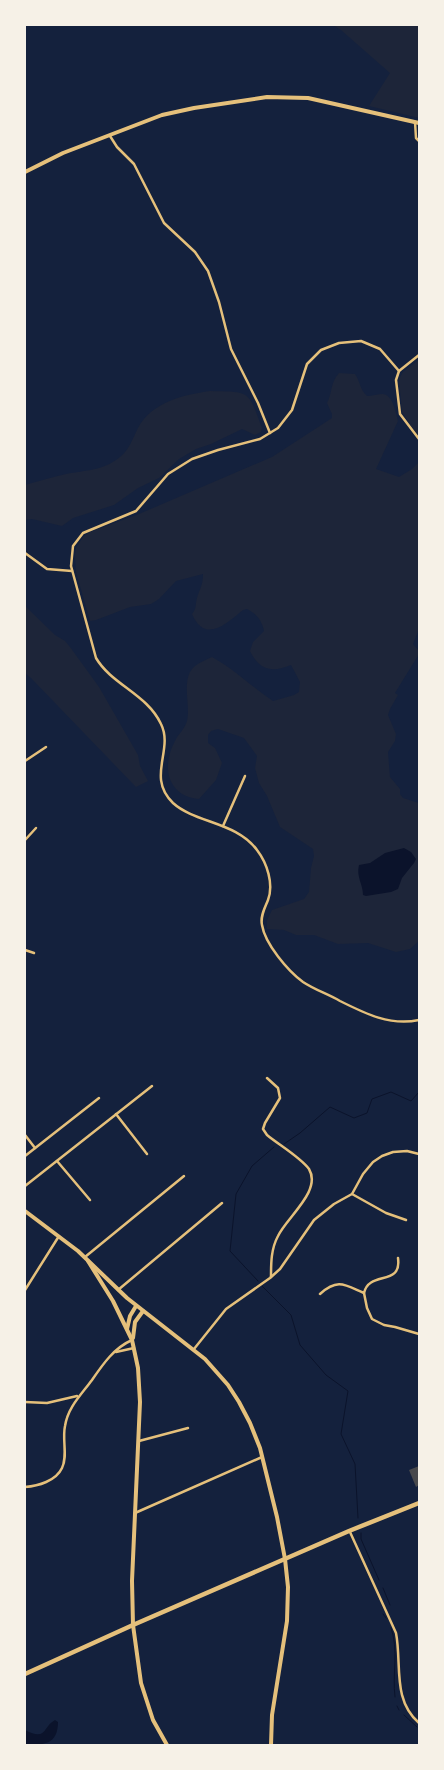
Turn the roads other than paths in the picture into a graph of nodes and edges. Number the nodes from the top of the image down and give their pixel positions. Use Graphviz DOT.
graph roads {
  1 [pos="417,122"];
  2 [pos="110,136"];
  3 [pos="419,141"];
  4 [pos="25,172"];
  5 [pos="419,355"];
  6 [pos="399,371"];
  7 [pos="270,433"];
  8 [pos="419,439"];
  9 [pos="25,553"];
  10 [pos="72,571"];
  11 [pos="46,747"];
  12 [pos="25,761"];
  13 [pos="245,776"];
  14 [pos="223,826"];
  15 [pos="36,828"];
  16 [pos="25,840"];
  17 [pos="25,950"];
  18 [pos="34,953"];
  19 [pos="419,1020"];
  20 [pos="267,1078"];
  21 [pos="152,1086"];
  22 [pos="99,1098"];
  23 [pos="116,1114"];
  24 [pos="25,1135"];
  25 [pos="35,1148"];
  26 [pos="147,1154"];
  27 [pos="419,1154"];
  28 [pos="25,1156"];
  29 [pos="57,1161"];
  30 [pos="184,1176"];
  31 [pos="25,1186"];
  32 [pos="352,1194"];
  33 [pos="90,1200"];
  34 [pos="222,1203"];
  35 [pos="25,1211"];
  36 [pos="406,1220"];
  37 [pos="59,1236"];
  38 [pos="85,1257"];
  39 [pos="398,1258"];
  40 [pos="271,1277"];
  41 [pos="25,1290"];
  42 [pos="118,1290"];
  43 [pos="364,1293"];
  44 [pos="320,1294"];
  45 [pos="136,1306"];
  46 [pos="143,1311"];
  47 [pos="127,1330"];
  48 [pos="419,1334"];
  49 [pos="132,1340"];
  50 [pos="134,1348"];
  51 [pos="194,1349"];
  52 [pos="114,1353"];
  53 [pos="78,1396"];
  54 [pos="25,1402"];
  55 [pos="188,1428"];
  56 [pos="138,1441"];
  57 [pos="262,1457"];
  58 [pos="25,1487"];
  59 [pos="419,1503"];
  60 [pos="134,1513"];
  61 [pos="350,1531"];
  62 [pos="285,1559"];
  63 [pos="133,1625"];
  64 [pos="25,1674"];
  65 [pos="419,1723"];
  66 [pos="167,1745"];
  67 [pos="271,1745"];
  1 -- 2 [label="street"];
  1 -- 3 [label="street"];
  2 -- 4 [label="street"];
  2 -- 7 [label="street"];
  5 -- 6 [label="street"];
  6 -- 7 [label="street"];
  6 -- 8 [label="street"];
  7 -- 10 [label="street"];
  9 -- 10 [label="street"];
  10 -- 14 [label="street"];
  11 -- 12 [label="street"];
  13 -- 14 [label="street"];
  14 -- 19 [label="street"];
  15 -- 16 [label="street"];
  17 -- 18 [label="street"];
  20 -- 40 [label="street"];
  21 -- 23 [label="street"];
  22 -- 25 [label="street"];
  23 -- 26 [label="street"];
  23 -- 29 [label="street"];
  24 -- 25 [label="street"];
  25 -- 28 [label="street"];
  27 -- 32 [label="street"];
  29 -- 31 [label="street"];
  29 -- 33 [label="street"];
  30 -- 38 [label="street"];
  32 -- 36 [label="street"];
  32 -- 40 [label="street"];
  34 -- 42 [label="street"];
  35 -- 37 [label="street"];
  37 -- 38 [label="street"];
  37 -- 41 [label="street"];
  38 -- 42 [label="street"];
  38 -- 47 [label="street"];
  39 -- 43 [label="street"];
  40 -- 51 [label="street"];
  42 -- 45 [label="street"];
  43 -- 44 [label="street"];
  43 -- 48 [label="street"];
  45 -- 46 [label="street"];
  45 -- 47 [label="street"];
  46 -- 49 [label="street"];
  46 -- 51 [label="street"];
  47 -- 49 [label="street"];
  49 -- 50 [label="street"];
  49 -- 52 [label="street"];
  50 -- 52 [label="street"];
  50 -- 56 [label="street"];
  51 -- 57 [label="street"];
  52 -- 53 [label="street"];
  53 -- 54 [label="street"];
  53 -- 58 [label="street"];
  55 -- 56 [label="street"];
  56 -- 60 [label="street"];
  57 -- 60 [label="street"];
  57 -- 62 [label="street"];
  59 -- 61 [label="main road"];
  60 -- 63 [label="street"];
  61 -- 62 [label="main road"];
  61 -- 65 [label="street"];
  62 -- 63 [label="main road"];
  62 -- 67 [label="street"];
  63 -- 64 [label="main road"];
  63 -- 66 [label="street"];
}
